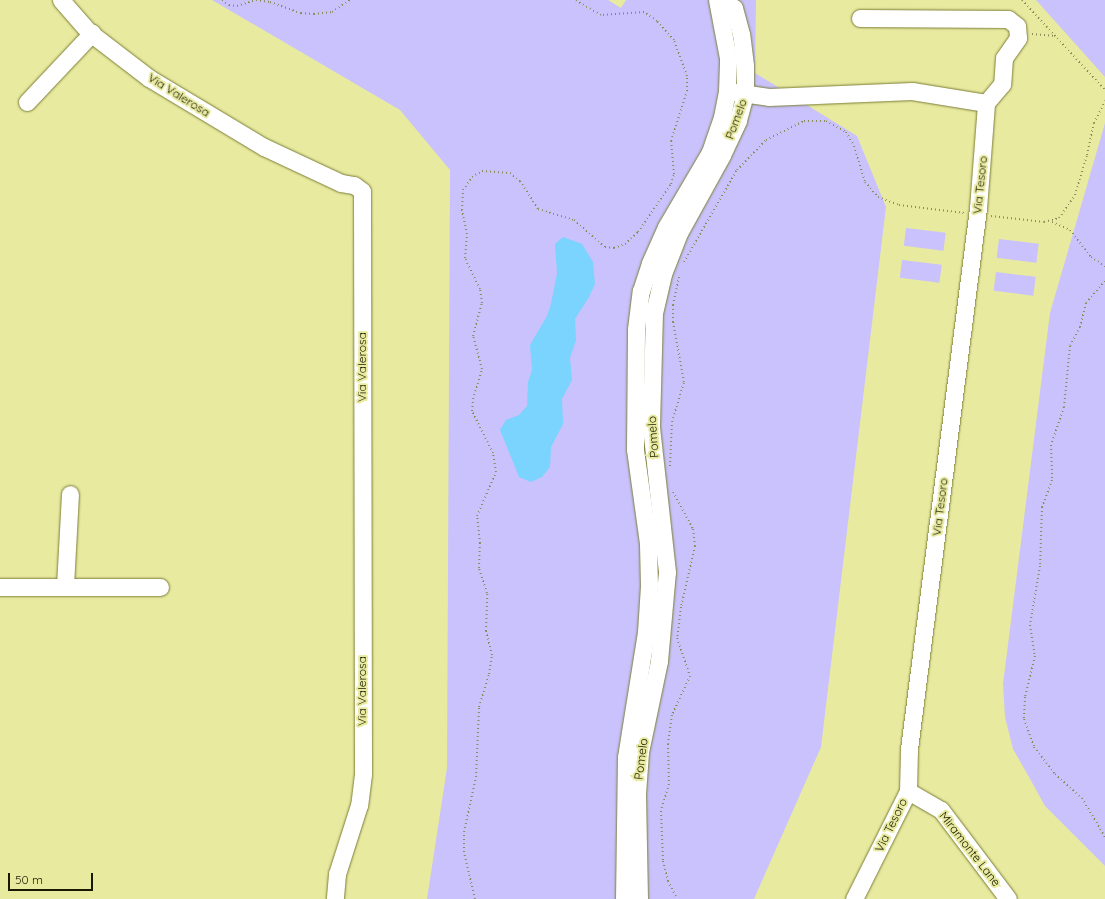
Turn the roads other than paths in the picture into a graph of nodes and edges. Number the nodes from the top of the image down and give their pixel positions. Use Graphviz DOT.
graph roads {
  1 [pos="61,0"];
  2 [pos="717,0"];
  3 [pos="722,0"];
  4 [pos="860,18"];
  5 [pos="92,33"];
  6 [pos="727,91"];
  7 [pos="745,93"];
  8 [pos="27,102"];
  9 [pos="986,103"];
  10 [pos="70,494"];
  11 [pos="65,586"];
  12 [pos="0,587"];
  13 [pos="160,587"];
  14 [pos="908,791"];
  15 [pos="335,899"];
  16 [pos="624,899"];
  17 [pos="639,899"];
  18 [pos="854,899"];
  19 [pos="1008,899"];
  1 -- 5 [label="street, Via Valerosa"];
  2 -- 6 [label="street, Pomelo"];
  3 -- 7 [label="street, Pomelo"];
  4 -- 9 [label="street"];
  5 -- 8 [label="street"];
  5 -- 15 [label="street, Via Valerosa"];
  6 -- 7 [label="street"];
  6 -- 16 [label="street, Pomelo"];
  7 -- 9 [label="street"];
  7 -- 17 [label="street, Pomelo"];
  9 -- 14 [label="street, Via Tesoro"];
  10 -- 11 [label="street"];
  11 -- 12 [label="street"];
  11 -- 13 [label="street"];
  14 -- 18 [label="street, Via Tesoro"];
  14 -- 19 [label="street, Miramonte Lane"];
}
